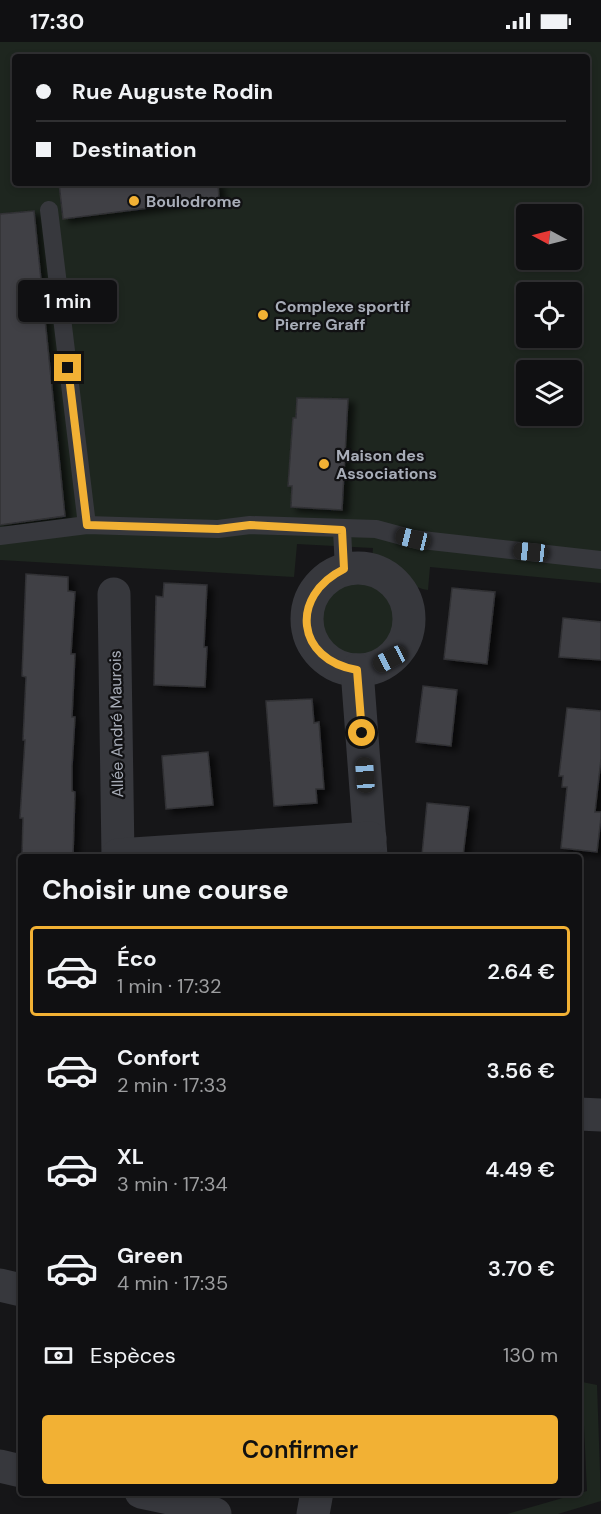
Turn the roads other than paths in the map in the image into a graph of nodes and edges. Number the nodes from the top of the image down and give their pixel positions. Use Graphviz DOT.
graph roads {
  1 [pos="49,210"];
  2 [pos="87,525"];
  3 [pos="342,530"];
  4 [pos="0,536"];
  5 [pos="601,560"];
  6 [pos="344,569"];
  7 [pos="114,594"];
  8 [pos="357,670"];
  9 [pos="370,847"];
  10 [pos="118,854"];
  11 [pos="174,854"];
  12 [pos="582,1114"];
  13 [pos="601,1115"];
  14 [pos="0,1285"];
  15 [pos="18,1289"];
  16 [pos="0,1466"];
  17 [pos="18,1470"];
  18 [pos="158,1496"];
  19 [pos="316,1496"];
  20 [pos="215,1514"];
  21 [pos="313,1514"];
  1 -- 2 [label="lane"];
  2 -- 3 [label="lane"];
  2 -- 4 [label="lane"];
  3 -- 5 [label="lane"];
  3 -- 6 [label="lane"];
  6 -- 8 [label="street"];
  6 -- 8 [label="street"];
  7 -- 10 [label="street, Allée André Maurois"];
  8 -- 9 [label="street"];
  9 -- 11 [label="street, Allée André Maurois"];
  12 -- 13 [label="street"];
  14 -- 15 [label="street"];
  16 -- 17 [label="street"];
  18 -- 20 [label="street"];
  19 -- 21 [label="street"];
}
